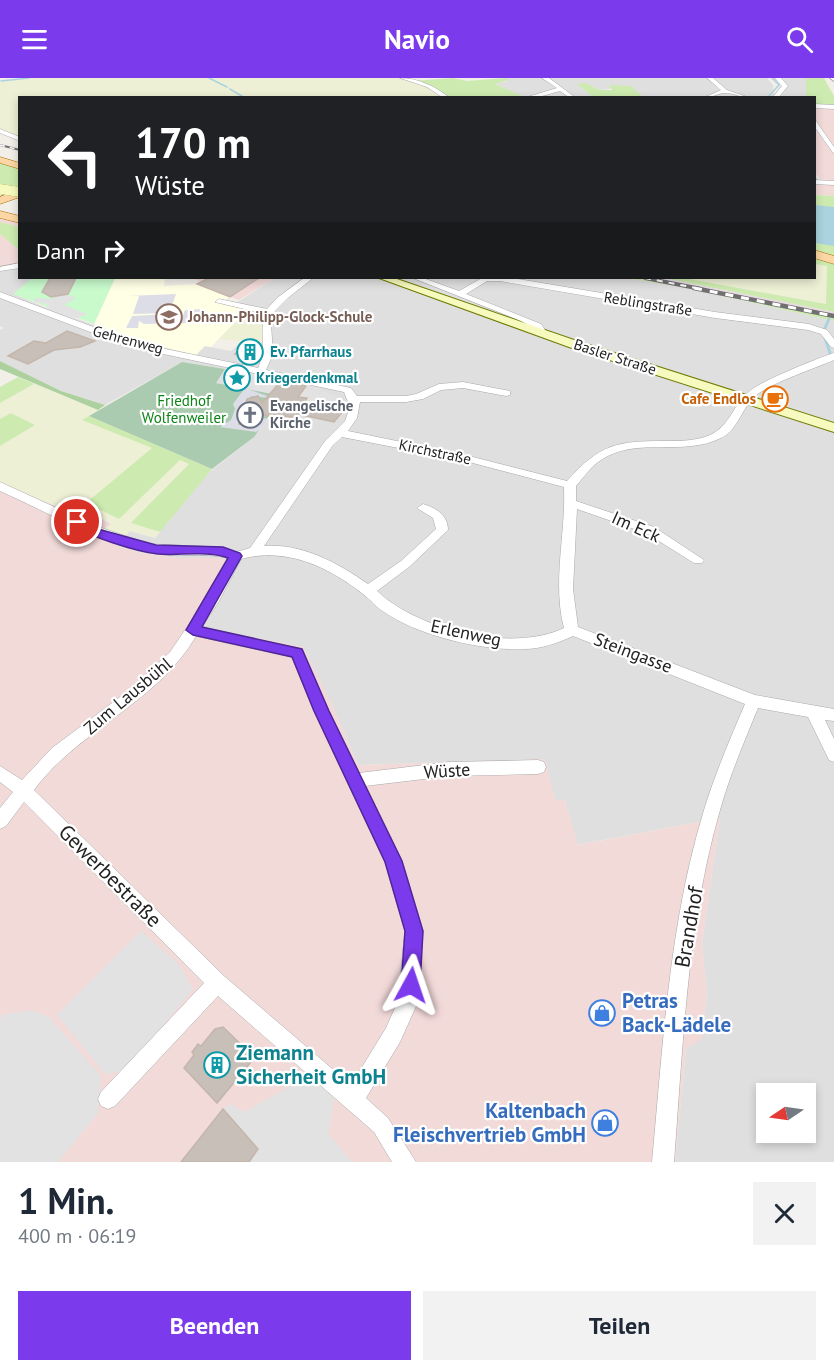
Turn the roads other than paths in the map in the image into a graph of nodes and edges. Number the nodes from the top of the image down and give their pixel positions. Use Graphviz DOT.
graph roads {
  1 [pos="403,78"];
  2 [pos="546,78"];
  3 [pos="710,78"];
  4 [pos="777,78"];
  5 [pos="561,89"];
  6 [pos="725,91"];
  7 [pos="445,96"];
  8 [pos="534,96"];
  9 [pos="571,96"];
  10 [pos="711,96"];
  11 [pos="741,96"];
  12 [pos="776,96"];
  13 [pos="816,106"];
  14 [pos="834,107"];
  15 [pos="816,123"];
  16 [pos="0,131"];
  17 [pos="18,138"];
  18 [pos="834,152"];
  19 [pos="0,160"];
  20 [pos="18,165"];
  21 [pos="818,182"];
  22 [pos="834,183"];
  23 [pos="0,189"];
  24 [pos="18,193"];
  25 [pos="0,201"];
  26 [pos="0,214"];
  27 [pos="18,219"];
  28 [pos="816,254"];
  29 [pos="834,259"];
  30 [pos="18,265"];
  31 [pos="0,269"];
  32 [pos="308,279"];
  33 [pos="395,279"];
  34 [pos="422,279"];
  35 [pos="485,279"];
  36 [pos="506,279"];
  37 [pos="460,294"];
  38 [pos="0,295"];
  39 [pos="219,302"];
  40 [pos="270,312"];
  41 [pos="542,333"];
  42 [pos="834,345"];
  43 [pos="834,356"];
  44 [pos="261,371"];
  45 [pos="506,393"];
  46 [pos="745,398"];
  47 [pos="355,399"];
  48 [pos="834,428"];
  49 [pos="340,433"];
  50 [pos="570,485"];
  51 [pos="0,486"];
  52 [pos="571,503"];
  53 [pos="423,508"];
  54 [pos="255,550"];
  55 [pos="236,556"];
  56 [pos="698,560"];
  57 [pos="368,590"];
  58 [pos="193,630"];
  59 [pos="572,630"];
  60 [pos="754,701"];
  61 [pos="814,713"];
  62 [pos="834,715"];
  63 [pos="834,755"];
  64 [pos="538,767"];
  65 [pos="0,773"];
  66 [pos="356,780"];
  67 [pos="23,790"];
  68 [pos="0,821"];
  69 [pos="217,983"];
  70 [pos="108,1099"];
  71 [pos="353,1101"];
  72 [pos="405,1162"];
  73 [pos="663,1162"];
  1 -- 7 [label="street"];
  2 -- 5 [label="street"];
  3 -- 6 [label="street"];
  4 -- 12 [label="street"];
  5 -- 8 [label="street"];
  5 -- 9 [label="street"];
  6 -- 10 [label="street"];
  6 -- 11 [label="street"];
  13 -- 14 [label="street"];
  15 -- 18 [label="street"];
  16 -- 17 [label="street"];
  19 -- 20 [label="main road"];
  21 -- 22 [label="street"];
  23 -- 24 [label="main road, bridge"];
  24 -- 25 [label="main road"];
  26 -- 27 [label="main road"];
  28 -- 29 [label="main road"];
  30 -- 31 [label="street"];
  32 -- 40 [label="street"];
  33 -- 41 [label="main road, Basler Straße"];
  34 -- 37 [label="street"];
  35 -- 37 [label="street, Reblingstraße"];
  36 -- 42 [label="street, Reblingstraße"];
  37 -- 41 [label="street"];
  38 -- 44 [label="street, Gehrenweg"];
  39 -- 40 [label="street"];
  40 -- 44 [label="street"];
  41 -- 46 [label="main road, Basler Straße"];
  43 -- 46 [label="street"];
  44 -- 47 [label="street"];
  45 -- 47 [label="street"];
  46 -- 48 [label="main road, Basler Straße"];
  46 -- 50 [label="street"];
  47 -- 49 [label="street"];
  49 -- 50 [label="street, Kirchstraße"];
  49 -- 54 [label="street"];
  50 -- 52 [label="street, Steingasse"];
  51 -- 55 [label="street, Erlenweg"];
  52 -- 56 [label="street, Im Eck"];
  52 -- 59 [label="street, Steingasse"];
  53 -- 57 [label="street"];
  54 -- 55 [label="street, Erlenweg"];
  54 -- 57 [label="street, Erlenweg"];
  55 -- 58 [label="street, Zum Lausbühl"];
  57 -- 59 [label="street, Erlenweg"];
  58 -- 66 [label="street"];
  58 -- 67 [label="street, Zum Lausbühl"];
  59 -- 60 [label="street, Steingasse"];
  60 -- 61 [label="street, Steingasse"];
  60 -- 73 [label="street, Brandhof"];
  61 -- 62 [label="street, Steingasse"];
  61 -- 63 [label="street"];
  64 -- 66 [label="street, Wüste"];
  65 -- 67 [label="street, Gewerbestraße"];
  66 -- 71 [label="street"];
  67 -- 68 [label="street, Zum Lausbühl"];
  67 -- 69 [label="street, Gewerbestraße"];
  69 -- 70 [label="street"];
  69 -- 71 [label="street, Gewerbestraße"];
  71 -- 72 [label="street, Gewerbestraße"];
}
